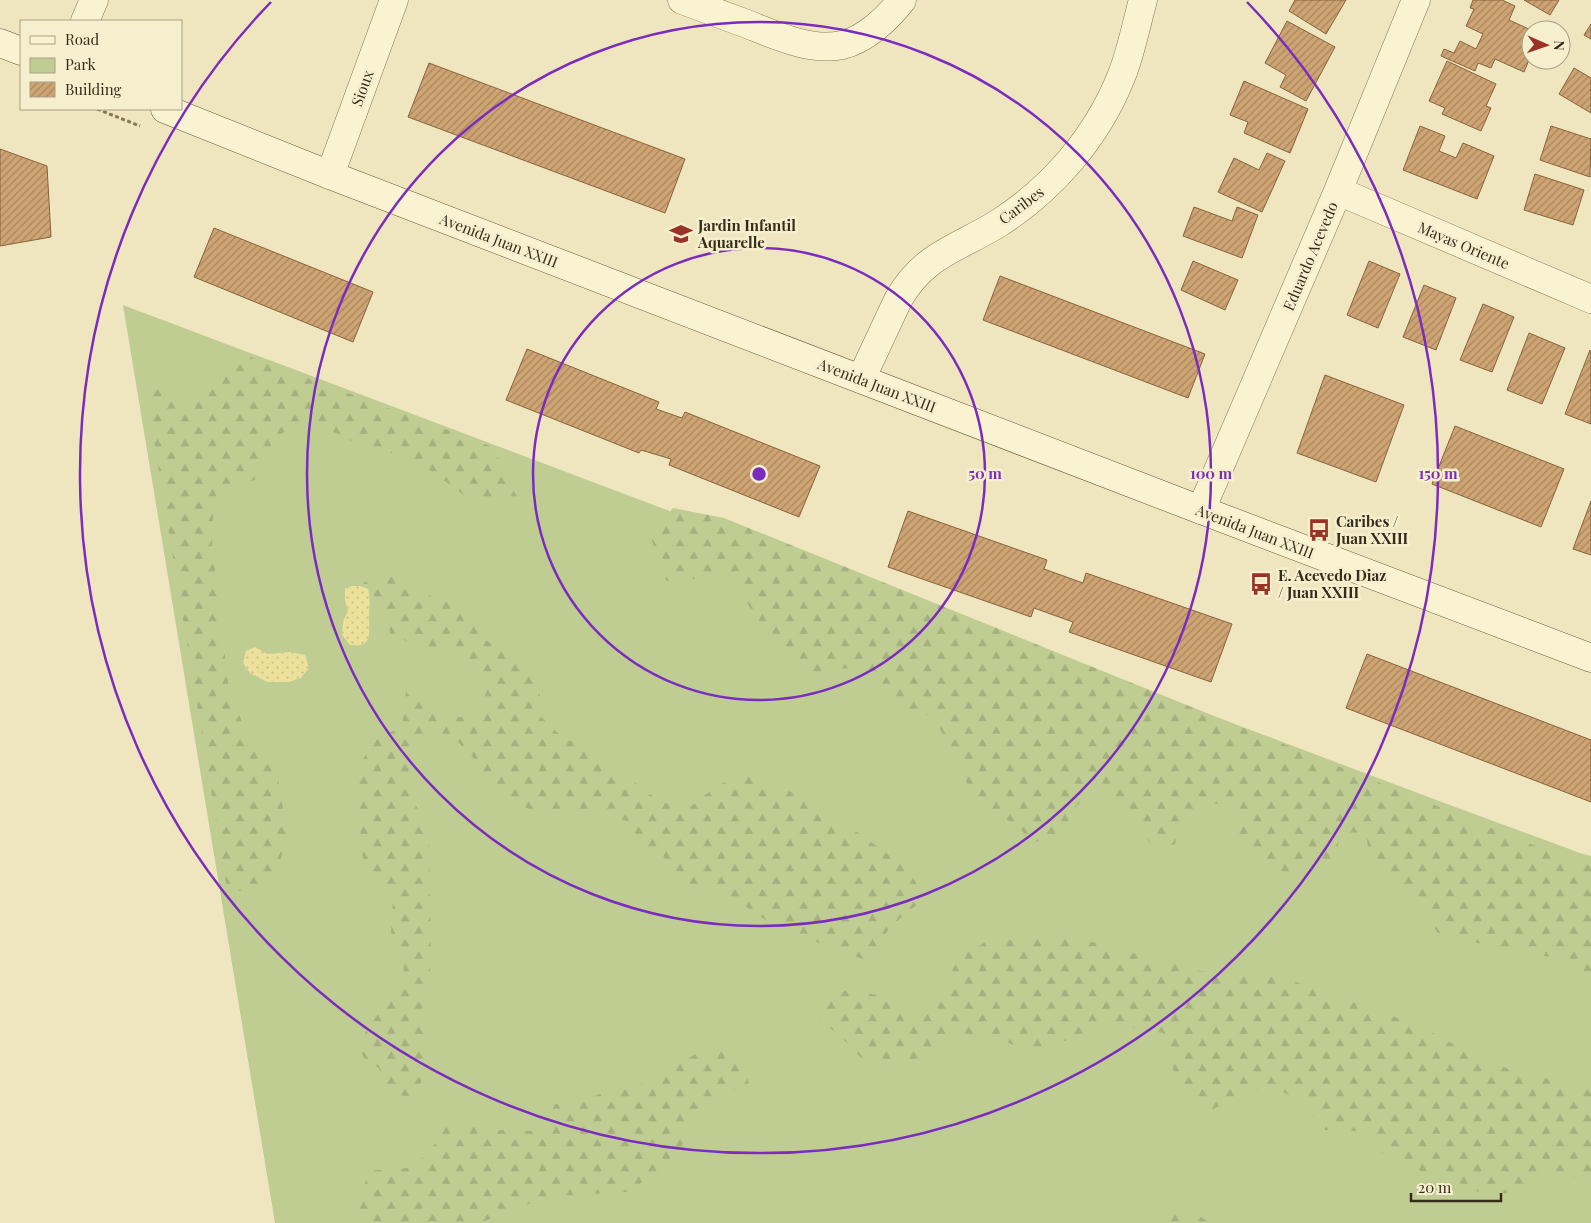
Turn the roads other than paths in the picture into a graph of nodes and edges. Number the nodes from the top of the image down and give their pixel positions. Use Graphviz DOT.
graph roads {
  1 [pos="94,0"];
  2 [pos="394,0"];
  3 [pos="682,0"];
  4 [pos="902,0"];
  5 [pos="1143,0"];
  6 [pos="1416,0"];
  7 [pos="85,20"];
  8 [pos="0,43"];
  9 [pos="20,52"];
  10 [pos="167,110"];
  11 [pos="330,175"];
  12 [pos="1338,191"];
  13 [pos="1590,297"];
  14 [pos="861,379"];
  15 [pos="1201,510"];
  16 [pos="1591,658"];
  1 -- 7 [label="street"];
  2 -- 11 [label="street, Sioux"];
  3 -- 4 [label="street"];
  5 -- 14 [label="street, Caribes"];
  6 -- 12 [label="street, Eduardo Acevedo"];
  8 -- 9 [label="street"];
  10 -- 11 [label="street, Avenida Juan XXIII"];
  11 -- 14 [label="street, Avenida Juan XXIII"];
  12 -- 13 [label="street, Mayas Oriente"];
  12 -- 15 [label="street, Eduardo Acevedo"];
  14 -- 15 [label="street, Avenida Juan XXIII"];
  15 -- 16 [label="street, Avenida Juan XXIII"];
}
